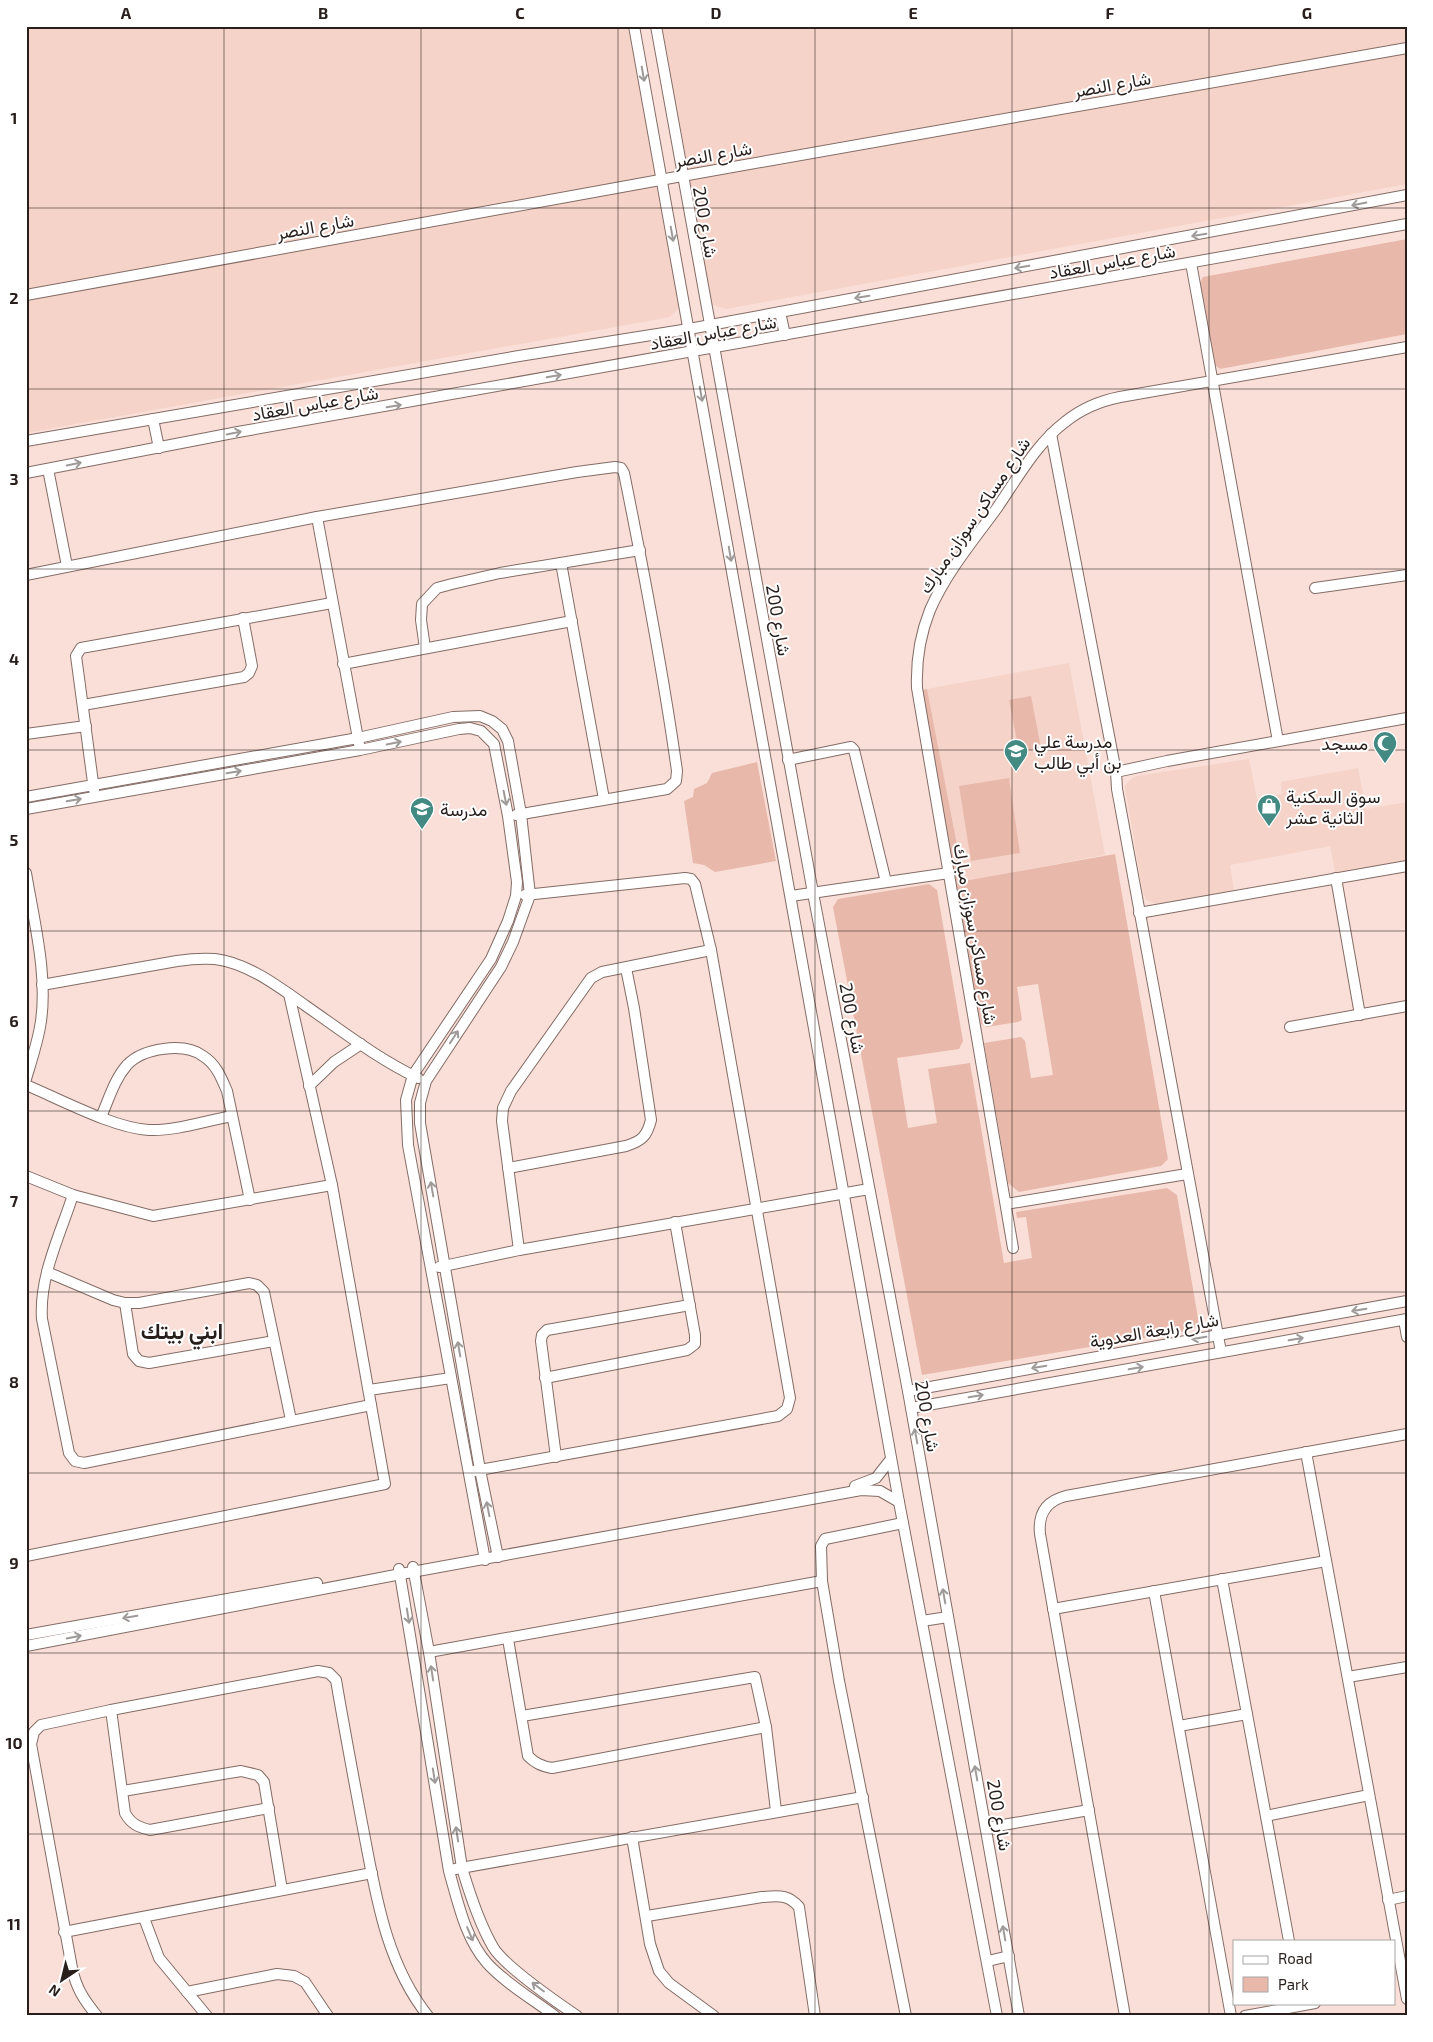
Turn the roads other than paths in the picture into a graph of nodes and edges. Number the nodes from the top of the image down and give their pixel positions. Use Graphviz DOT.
graph roads {
  1 [pos="634,26"];
  2 [pos="656,26"];
  3 [pos="1407,48"];
  4 [pos="682,176"];
  5 [pos="662,180"];
  6 [pos="1407,195"];
  7 [pos="1407,224"];
  8 [pos="1191,263"];
  9 [pos="26,295"];
  10 [pos="780,312"];
  11 [pos="709,325"];
  12 [pos="689,329"];
  13 [pos="785,335"];
  14 [pos="1407,347"];
  15 [pos="713,349"];
  16 [pos="693,353"];
  17 [pos="1212,381"];
  18 [pos="153,419"];
  19 [pos="1051,434"];
  20 [pos="26,441"];
  21 [pos="159,448"];
  22 [pos="48,469"];
  23 [pos="26,473"];
  24 [pos="317,517"];
  25 [pos="640,550"];
  26 [pos="561,563"];
  27 [pos="67,566"];
  28 [pos="26,575"];
  29 [pos="1407,575"];
  30 [pos="1315,588"];
  31 [pos="332,603"];
  32 [pos="243,618"];
  33 [pos="572,621"];
  34 [pos="425,648"];
  35 [pos="343,664"];
  36 [pos="83,705"];
  37 [pos="1407,718"];
  38 [pos="86,726"];
  39 [pos="26,734"];
  40 [pos="358,738"];
  41 [pos="1278,741"];
  42 [pos="360,750"];
  43 [pos="788,760"];
  44 [pos="1116,772"];
  45 [pos="93,784"];
  46 [pos="95,796"];
  47 [pos="26,797"];
  48 [pos="604,798"];
  49 [pos="26,809"];
  50 [pos="521,814"];
  51 [pos="508,816"];
  52 [pos="1407,866"];
  53 [pos="949,873"];
  54 [pos="26,874"];
  55 [pos="1336,878"];
  56 [pos="886,882"];
  57 [pos="813,893"];
  58 [pos="530,894"];
  59 [pos="516,896"];
  60 [pos="791,896"];
  61 [pos="1139,913"];
  62 [pos="711,950"];
  63 [pos="626,968"];
  64 [pos="42,985"];
  65 [pos="289,994"];
  66 [pos="1407,1006"];
  67 [pos="1360,1015"];
  68 [pos="1290,1027"];
  69 [pos="361,1044"];
  70 [pos="413,1075"];
  71 [pos="26,1079"];
  72 [pos="426,1081"];
  73 [pos="26,1085"];
  74 [pos="309,1086"];
  75 [pos="232,1116"];
  76 [pos="101,1117"];
  77 [pos="508,1168"];
  78 [pos="1188,1174"];
  79 [pos="26,1176"];
  80 [pos="332,1185"];
  81 [pos="869,1189"];
  82 [pos="844,1193"];
  83 [pos="73,1195"];
  84 [pos="250,1200"];
  85 [pos="1006,1204"];
  86 [pos="756,1208"];
  87 [pos="675,1222"];
  88 [pos="1013,1248"];
  89 [pos="519,1250"];
  90 [pos="445,1267"];
  91 [pos="431,1269"];
  92 [pos="47,1272"];
  93 [pos="1407,1301"];
  94 [pos="125,1303"];
  95 [pos="690,1304"];
  96 [pos="1405,1319"];
  97 [pos="1218,1335"];
  98 [pos="1407,1337"];
  99 [pos="274,1341"];
  100 [pos="1221,1352"];
  101 [pos="451,1378"];
  102 [pos="545,1378"];
  103 [pos="946,1384"];
  104 [pos="369,1390"];
  105 [pos="908,1391"];
  106 [pos="950,1401"];
  107 [pos="371,1404"];
  108 [pos="911,1408"];
  109 [pos="291,1420"];
  110 [pos="1407,1434"];
  111 [pos="1306,1452"];
  112 [pos="556,1456"];
  113 [pos="891,1459"];
  114 [pos="480,1470"];
  115 [pos="469,1472"];
  116 [pos="899,1502"];
  117 [pos="903,1523"];
  118 [pos="497,1553"];
  119 [pos="26,1556"];
  120 [pos="483,1556"];
  121 [pos="1326,1561"];
  122 [pos="413,1569"];
  123 [pos="400,1571"];
  124 [pos="1222,1579"];
  125 [pos="822,1581"];
  126 [pos="1154,1591"];
  127 [pos="1053,1609"];
  128 [pos="948,1616"];
  129 [pos="922,1621"];
  130 [pos="26,1635"];
  131 [pos="508,1639"];
  132 [pos="26,1646"];
  133 [pos="429,1652"];
  134 [pos="1407,1667"];
  135 [pos="1348,1677"];
  136 [pos="111,1710"];
  137 [pos="1247,1714"];
  138 [pos="522,1716"];
  139 [pos="1179,1726"];
  140 [pos="766,1727"];
  141 [pos="123,1791"];
  142 [pos="1369,1795"];
  143 [pos="863,1797"];
  144 [pos="270,1808"];
  145 [pos="1089,1810"];
  146 [pos="776,1811"];
  147 [pos="1266,1816"];
  148 [pos="986,1828"];
  149 [pos="632,1837"];
  150 [pos="462,1868"];
  151 [pos="449,1870"];
  152 [pos="372,1873"];
  153 [pos="282,1890"];
  154 [pos="1407,1896"];
  155 [pos="1388,1900"];
  156 [pos="646,1916"];
  157 [pos="144,1918"];
  158 [pos="64,1932"];
  159 [pos="1289,1940"];
  160 [pos="1393,1940"];
  161 [pos="1008,1956"];
  162 [pos="988,1961"];
  163 [pos="1396,1964"];
  164 [pos="1399,1988"];
  165 [pos="187,1992"];
  166 [pos="1407,1999"];
  167 [pos="1301,2004"];
  168 [pos="570,2014"];
  169 [pos="904,2015"];
  170 [pos="97,2016"];
  171 [pos="207,2016"];
  172 [pos="328,2016"];
  173 [pos="428,2016"];
  174 [pos="555,2016"];
  175 [pos="714,2016"];
  176 [pos="815,2016"];
  177 [pos="997,2016"];
  178 [pos="1019,2016"];
  179 [pos="1125,2016"];
  180 [pos="1231,2016"];
  181 [pos="1245,2016"];
  1 -- 5 [label="street, شارع 200, one-way"];
  2 -- 4 [label="street, شارع 200"];
  3 -- 4 [label="street, شارع النصر"];
  4 -- 5 [label="street, شارع النصر"];
  4 -- 11 [label="street, شارع 200"];
  5 -- 9 [label="street, شارع النصر"];
  5 -- 12 [label="street, شارع 200, one-way"];
  6 -- 10 [label="street, شارع عباس العقاد, one-way"];
  7 -- 8 [label="street, شارع عباس العقاد"];
  8 -- 13 [label="street, شارع عباس العقاد"];
  8 -- 17 [label="street"];
  10 -- 11 [label="street, شارع عباس العقاد"];
  10 -- 13 [label="street"];
  11 -- 12 [label="street, شارع عباس العقاد"];
  11 -- 15 [label="street, شارع 200"];
  12 -- 16 [label="street, شارع 200"];
  12 -- 18 [label="street, شارع عباس العقاد"];
  13 -- 15 [label="street, شارع عباس العقاد"];
  14 -- 17 [label="street, شارع مساكن سوزان مبارك"];
  15 -- 16 [label="street, شارع عباس العقاد"];
  15 -- 43 [label="street, شارع 200"];
  21 -- 16 [label="street, شارع عباس العقاد, one-way"];
  16 -- 60 [label="street, شارع 200, one-way"];
  17 -- 19 [label="street, شارع مساكن سوزان مبارك"];
  17 -- 41 [label="street"];
  18 -- 20 [label="street, شارع عباس العقاد"];
  18 -- 21 [label="street"];
  19 -- 44 [label="street"];
  19 -- 53 [label="street, شارع مساكن سوزان مبارك"];
  22 -- 21 [label="street, شارع عباس العقاد, one-way"];
  22 -- 23 [label="street, شارع عباس العقاد"];
  22 -- 27 [label="street"];
  24 -- 25 [label="street"];
  24 -- 27 [label="street"];
  24 -- 31 [label="street"];
  25 -- 26 [label="street"];
  25 -- 48 [label="street"];
  26 -- 33 [label="street"];
  26 -- 34 [label="street"];
  27 -- 28 [label="street"];
  29 -- 30 [label="street"];
  31 -- 32 [label="street"];
  31 -- 35 [label="street"];
  32 -- 36 [label="street"];
  32 -- 36 [label="street"];
  33 -- 34 [label="street"];
  33 -- 48 [label="street"];
  34 -- 35 [label="street"];
  35 -- 40 [label="street"];
  36 -- 38 [label="street"];
  37 -- 41 [label="street"];
  38 -- 39 [label="street"];
  38 -- 45 [label="street"];
  40 -- 42 [label="street"];
  40 -- 45 [label="street"];
  40 -- 50 [label="street"];
  41 -- 44 [label="street"];
  46 -- 42 [label="street, one-way"];
  42 -- 51 [label="street, one-way"];
  43 -- 56 [label="street"];
  43 -- 57 [label="street, شارع 200"];
  44 -- 61 [label="street"];
  45 -- 46 [label="street"];
  45 -- 47 [label="street"];
  49 -- 46 [label="street, one-way"];
  48 -- 50 [label="street"];
  50 -- 51 [label="street"];
  50 -- 58 [label="street"];
  51 -- 59 [label="street"];
  52 -- 55 [label="street"];
  53 -- 56 [label="street"];
  53 -- 85 [label="street, شارع مساكن سوزان مبارك"];
  54 -- 64 [label="street"];
  55 -- 61 [label="street"];
  55 -- 67 [label="street"];
  56 -- 57 [label="street"];
  57 -- 60 [label="street"];
  57 -- 81 [label="street, شارع 200"];
  58 -- 59 [label="street"];
  58 -- 62 [label="street"];
  72 -- 58 [label="street, one-way"];
  59 -- 70 [label="street"];
  60 -- 82 [label="street, شارع 200"];
  61 -- 78 [label="street"];
  62 -- 63 [label="street"];
  62 -- 86 [label="street"];
  63 -- 77 [label="street"];
  63 -- 77 [label="street"];
  64 -- 65 [label="street"];
  64 -- 71 [label="street"];
  65 -- 69 [label="street"];
  65 -- 74 [label="street"];
  66 -- 67 [label="street"];
  67 -- 68 [label="street"];
  69 -- 70 [label="street"];
  69 -- 74 [label="street"];
  70 -- 72 [label="street"];
  70 -- 91 [label="street"];
  90 -- 72 [label="street, one-way"];
  73 -- 76 [label="street"];
  74 -- 80 [label="street"];
  75 -- 76 [label="street"];
  75 -- 76 [label="street"];
  75 -- 84 [label="street"];
  77 -- 89 [label="street"];
  78 -- 85 [label="street"];
  78 -- 97 [label="street"];
  79 -- 83 [label="street"];
  80 -- 84 [label="street"];
  80 -- 104 [label="street"];
  81 -- 82 [label="street"];
  81 -- 105 [label="street, شارع 200"];
  82 -- 86 [label="street"];
  82 -- 113 [label="street, شارع 200"];
  83 -- 84 [label="street"];
  83 -- 92 [label="street"];
  85 -- 88 [label="street, شارع مساكن سوزان مبارك"];
  86 -- 87 [label="street"];
  86 -- 112 [label="street"];
  87 -- 89 [label="street"];
  87 -- 95 [label="street"];
  89 -- 90 [label="street"];
  90 -- 91 [label="street"];
  114 -- 90 [label="street, one-way"];
  91 -- 101 [label="street"];
  92 -- 94 [label="street"];
  92 -- 109 [label="street"];
  93 -- 97 [label="street, شارع رابعة العدوية, one-way"];
  94 -- 99 [label="street"];
  94 -- 99 [label="street"];
  95 -- 102 [label="street"];
  95 -- 102 [label="street"];
  96 -- 98 [label="street"];
  100 -- 96 [label="street, شارع رابعة العدوية, one-way"];
  97 -- 100 [label="street"];
  97 -- 103 [label="street, شارع رابعة العدوية, one-way"];
  99 -- 109 [label="street"];
  106 -- 100 [label="street, شارع رابعة العدوية, one-way"];
  101 -- 104 [label="street"];
  101 -- 115 [label="street"];
  102 -- 112 [label="street"];
  103 -- 105 [label="street, شارع رابعة العدوية"];
  103 -- 106 [label="street"];
  104 -- 107 [label="street"];
  105 -- 108 [label="street, شارع 200"];
  106 -- 108 [label="street, شارع رابعة العدوية"];
  107 -- 109 [label="street"];
  107 -- 119 [label="street"];
  128 -- 108 [label="street, شارع 200, one-way"];
  110 -- 111 [label="street"];
  111 -- 121 [label="street"];
  111 -- 127 [label="street"];
  112 -- 114 [label="street"];
  113 -- 116 [label="street, شارع 200"];
  113 -- 118 [label="street"];
  114 -- 115 [label="street"];
  118 -- 114 [label="street, one-way"];
  115 -- 120 [label="street"];
  116 -- 117 [label="street, شارع 200"];
  116 -- 118 [label="street"];
  117 -- 125 [label="street"];
  117 -- 129 [label="street, شارع 200"];
  118 -- 120 [label="street"];
  120 -- 122 [label="street"];
  121 -- 124 [label="street"];
  121 -- 135 [label="street"];
  122 -- 123 [label="street"];
  122 -- 133 [label="street"];
  123 -- 130 [label="street, one-way"];
  132 -- 123 [label="street, one-way"];
  123 -- 151 [label="street, one-way"];
  124 -- 126 [label="street"];
  124 -- 137 [label="street"];
  125 -- 131 [label="street"];
  125 -- 143 [label="street"];
  126 -- 127 [label="street"];
  126 -- 139 [label="street"];
  127 -- 145 [label="street"];
  128 -- 129 [label="street"];
  148 -- 128 [label="street, شارع 200, one-way"];
  129 -- 162 [label="street, شارع 200"];
  131 -- 133 [label="street"];
  131 -- 138 [label="street"];
  150 -- 133 [label="street, one-way"];
  134 -- 135 [label="street"];
  135 -- 142 [label="street"];
  136 -- 141 [label="street"];
  136 -- 152 [label="street"];
  136 -- 158 [label="street"];
  137 -- 139 [label="street"];
  137 -- 147 [label="street"];
  138 -- 140 [label="street"];
  138 -- 140 [label="street"];
  139 -- 180 [label="street"];
  140 -- 146 [label="street"];
  141 -- 144 [label="street"];
  141 -- 144 [label="street"];
  142 -- 147 [label="street"];
  142 -- 155 [label="street"];
  143 -- 146 [label="street"];
  143 -- 169 [label="street"];
  144 -- 153 [label="street"];
  145 -- 148 [label="street"];
  145 -- 179 [label="street"];
  146 -- 149 [label="street"];
  147 -- 159 [label="street"];
  161 -- 148 [label="street, شارع 200, one-way"];
  149 -- 150 [label="street"];
  149 -- 156 [label="street"];
  150 -- 151 [label="street"];
  168 -- 150 [label="street, one-way"];
  151 -- 174 [label="street, one-way"];
  152 -- 153 [label="street"];
  152 -- 173 [label="street"];
  153 -- 157 [label="street"];
  154 -- 155 [label="street"];
  155 -- 160 [label="street"];
  156 -- 175 [label="street"];
  156 -- 176 [label="street"];
  157 -- 158 [label="street"];
  157 -- 165 [label="street"];
  158 -- 170 [label="street"];
  161 -- 162 [label="street"];
  161 -- 178 [label="street, شارع 200"];
  162 -- 177 [label="street, شارع 200"];
  163 -- 164 [label="street"];
  164 -- 166 [label="street"];
  165 -- 171 [label="street"];
  165 -- 172 [label="street"];
  167 -- 181 [label="street"];
}
